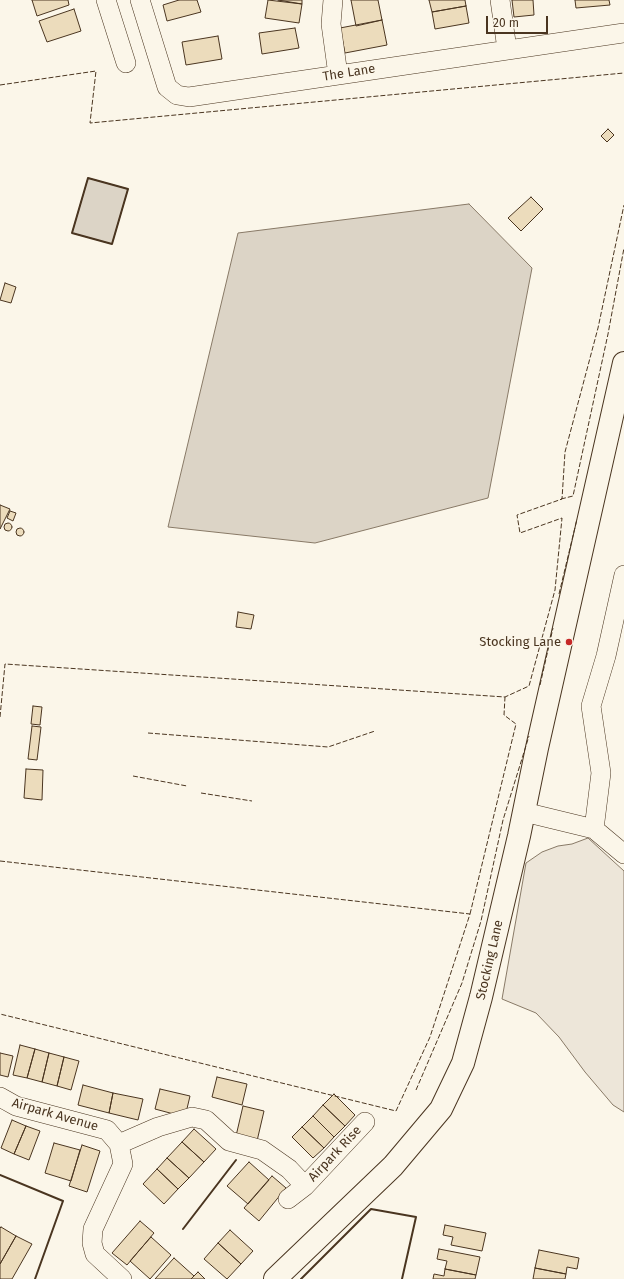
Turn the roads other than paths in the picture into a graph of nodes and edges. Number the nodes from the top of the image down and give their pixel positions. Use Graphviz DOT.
graph roads {
  1 [pos="106,0"];
  2 [pos="140,0"];
  3 [pos="333,0"];
  4 [pos="500,0"];
  5 [pos="624,33"];
  6 [pos="507,49"];
  7 [pos="126,63"];
  8 [pos="338,75"];
  9 [pos="624,363"];
  10 [pos="624,575"];
  11 [pos="524,812"];
  12 [pos="594,829"];
  13 [pos="624,854"];
  14 [pos="0,1097"];
  15 [pos="365,1122"];
  16 [pos="119,1144"];
  17 [pos="305,1186"];
  18 [pos="288,1199"];
  19 [pos="122,1279"];
  20 [pos="275,1279"];
  1 -- 7 [label="street"];
  2 -- 8 [label="street, The Lane"];
  3 -- 8 [label="street"];
  4 -- 6 [label="street"];
  5 -- 6 [label="street, The Lane"];
  6 -- 8 [label="street, The Lane"];
  9 -- 11 [label="main road, Stocking Lane"];
  10 -- 12 [label="street"];
  11 -- 12 [label="street"];
  11 -- 20 [label="main road, Stocking Lane"];
  12 -- 13 [label="street"];
  14 -- 16 [label="street, Airpark Avenue"];
  15 -- 17 [label="street, Airpark Rise"];
  16 -- 17 [label="street, Airpark Rise"];
  16 -- 19 [label="street"];
  17 -- 18 [label="street, Airpark Rise"];
}
